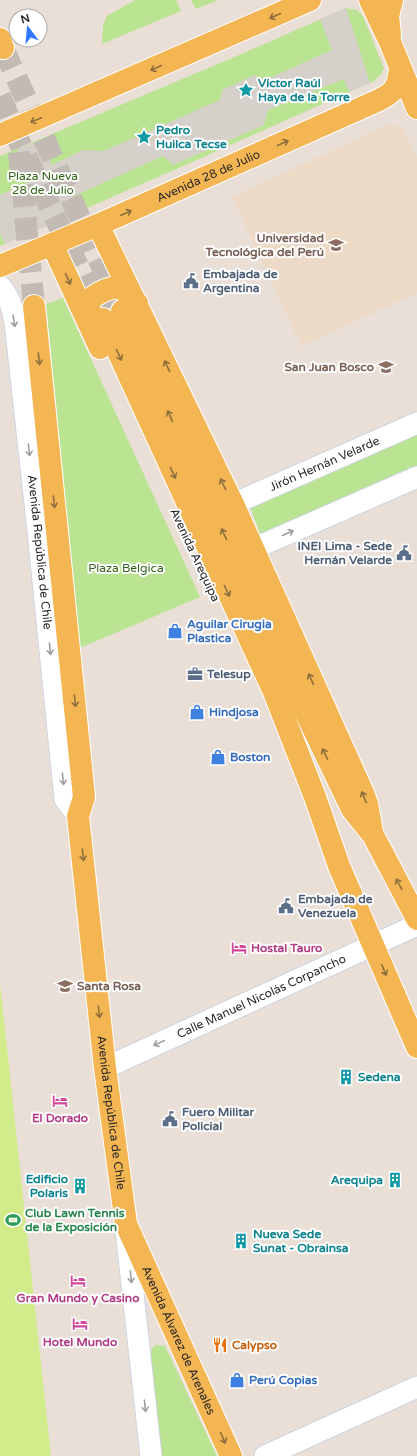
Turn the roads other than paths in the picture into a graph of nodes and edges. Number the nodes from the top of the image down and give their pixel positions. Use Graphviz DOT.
graph roads {
  1 [pos="310,0"];
  2 [pos="370,0"];
  3 [pos="392,0"];
  4 [pos="390,42"];
  5 [pos="400,69"];
  6 [pos="417,108"];
  7 [pos="0,135"];
  8 [pos="98,225"];
  9 [pos="52,244"];
  10 [pos="0,266"];
  11 [pos="0,286"];
  12 [pos="34,306"];
  13 [pos="114,317"];
  14 [pos="417,423"];
  15 [pos="417,477"];
  16 [pos="233,504"];
  17 [pos="253,549"];
  18 [pos="78,816"];
  19 [pos="373,835"];
  20 [pos="417,919"];
  21 [pos="417,925"];
  22 [pos="373,945"];
  23 [pos="417,1047"];
  24 [pos="105,1068"];
  25 [pos="126,1224"];
  26 [pos="417,1387"];
  27 [pos="151,1456"];
  28 [pos="231,1456"];
  29 [pos="265,1456"];
  1 -- 7 [label="main road, one-way"];
  2 -- 4 [label="main road"];
  3 -- 4 [label="main road"];
  4 -- 5 [label="main road"];
  5 -- 6 [label="main road"];
  8 -- 5 [label="main road, Avenida 28 de Julio, one-way"];
  8 -- 9 [label="main road, Avenida 28 de Julio"];
  8 -- 13 [label="main road, Avenida Arequipa"];
  9 -- 10 [label="main road, Avenida 28 de Julio"];
  9 -- 13 [label="main road, Avenida Arequipa, one-way"];
  11 -- 18 [label="street, Avenida República de Chile, one-way"];
  12 -- 18 [label="main road, Avenida República de Chile, one-way"];
  16 -- 13 [label="main road, Avenida Arequipa, one-way"];
  19 -- 13 [label="main road, Avenida Arequipa, one-way"];
  13 -- 22 [label="main road, Avenida Arequipa, one-way"];
  14 -- 16 [label="street, Jirón Hernán Velarde"];
  17 -- 15 [label="street, one-way"];
  16 -- 17 [label="main road, Avenida Arequipa"];
  19 -- 17 [label="main road, Avenida Arequipa, one-way"];
  18 -- 24 [label="main road, Avenida República de Chile, one-way"];
  20 -- 19 [label="main road, Avenida Arequipa, one-way"];
  21 -- 22 [label="street, Calle Manuel Nicolás Corpancho"];
  22 -- 23 [label="main road, Avenida Arequipa, one-way"];
  22 -- 24 [label="street, Calle Manuel Nicolás Corpancho, one-way"];
  24 -- 25 [label="main road, Avenida República de Chile"];
  25 -- 27 [label="street, Avenida República de Chile, one-way"];
  25 -- 28 [label="main road, Avenida Álvarez de Arenales, one-way"];
  26 -- 29 [label="street"];
}
